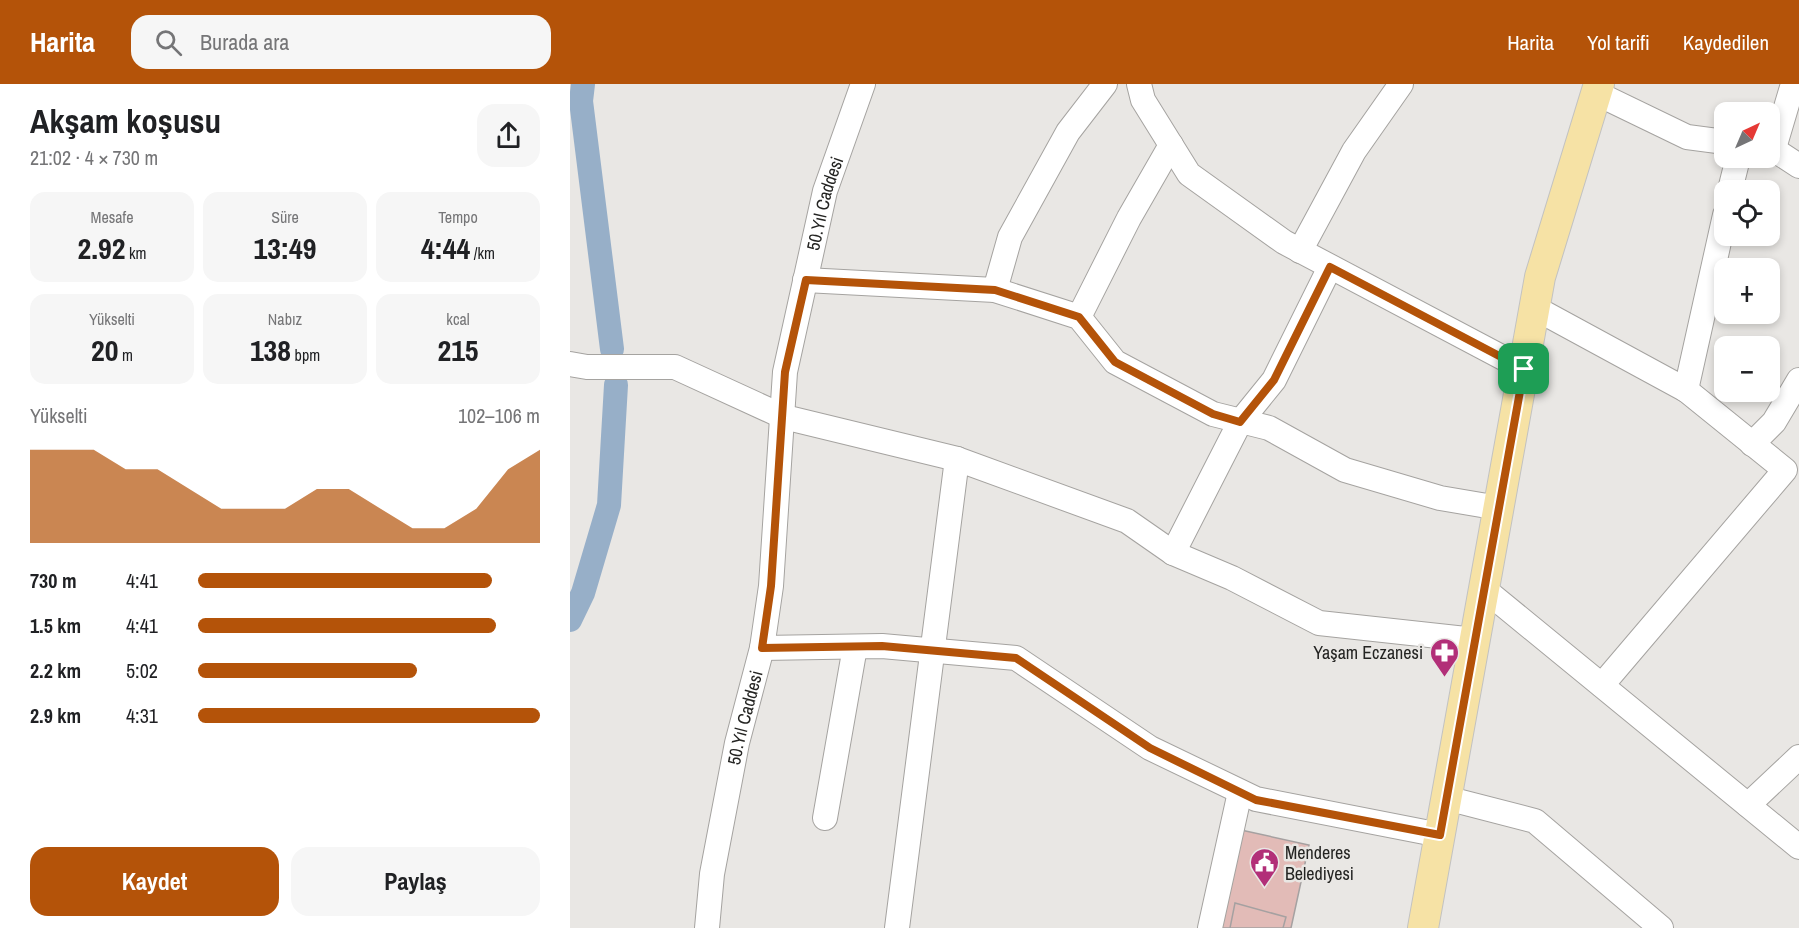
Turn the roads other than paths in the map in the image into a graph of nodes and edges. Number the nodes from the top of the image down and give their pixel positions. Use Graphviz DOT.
graph roads {
  1 [pos="863,84"];
  2 [pos="1105,84"];
  3 [pos="1401,84"];
  4 [pos="1793,84"];
  5 [pos="1146,89"];
  6 [pos="1598,89"];
  7 [pos="1780,123"];
  8 [pos="1714,141"];
  9 [pos="1171,145"];
  10 [pos="1780,153"];
  11 [pos="1799,166"];
  12 [pos="1718,246"];
  13 [pos="1300,251"];
  14 [pos="1330,267"];
  15 [pos="806,280"];
  16 [pos="995,290"];
  17 [pos="1535,308"];
  18 [pos="1079,317"];
  19 [pos="570,364"];
  20 [pos="1524,369"];
  21 [pos="1799,380"];
  22 [pos="1686,390"];
  23 [pos="784,417"];
  24 [pos="1240,422"];
  25 [pos="1752,444"];
  26 [pos="957,459"];
  27 [pos="1792,476"];
  28 [pos="1499,508"];
  29 [pos="1173,553"];
  30 [pos="1484,589"];
  31 [pos="1475,640"];
  32 [pos="855,647"];
  33 [pos="762,648"];
  34 [pos="934,651"];
  35 [pos="1602,685"];
  36 [pos="1799,756"];
  37 [pos="1240,792"];
  38 [pos="1446,798"];
  39 [pos="1748,805"];
  40 [pos="825,818"];
  41 [pos="1440,835"];
  42 [pos="1799,847"];
  43 [pos="706,928"];
  44 [pos="897,928"];
  45 [pos="1210,928"];
  46 [pos="1423,928"];
  47 [pos="1660,928"];
  1 -- 15 [label="street, 50.Yıl Caddesi"];
  2 -- 16 [label="street"];
  3 -- 13 [label="street"];
  4 -- 7 [label="street"];
  5 -- 9 [label="street"];
  6 -- 8 [label="street"];
  6 -- 17 [label="main road"];
  9 -- 13 [label="street"];
  9 -- 18 [label="street"];
  10 -- 11 [label="street"];
  12 -- 22 [label="street"];
  13 -- 14 [label="street"];
  14 -- 20 [label="street"];
  14 -- 24 [label="street"];
  15 -- 16 [label="street"];
  15 -- 23 [label="street, 50.Yıl Caddesi"];
  16 -- 18 [label="street"];
  17 -- 20 [label="main road"];
  17 -- 22 [label="street"];
  18 -- 24 [label="street"];
  19 -- 23 [label="street"];
  20 -- 28 [label="main road"];
  21 -- 25 [label="street"];
  22 -- 25 [label="street"];
  23 -- 26 [label="street"];
  23 -- 33 [label="street, 50.Yıl Caddesi"];
  24 -- 28 [label="street"];
  24 -- 29 [label="street"];
  25 -- 27 [label="street"];
  26 -- 29 [label="street"];
  26 -- 34 [label="street"];
  27 -- 35 [label="street"];
  28 -- 30 [label="main road"];
  29 -- 31 [label="street"];
  30 -- 31 [label="main road"];
  30 -- 35 [label="street"];
  31 -- 38 [label="main road"];
  32 -- 33 [label="street"];
  32 -- 34 [label="street"];
  32 -- 40 [label="street"];
  33 -- 43 [label="street, 50.Yıl Caddesi"];
  34 -- 37 [label="street"];
  34 -- 44 [label="street"];
  35 -- 39 [label="street"];
  36 -- 39 [label="street"];
  37 -- 41 [label="street"];
  37 -- 45 [label="street"];
  38 -- 41 [label="main road"];
  38 -- 47 [label="street"];
  39 -- 42 [label="street"];
  41 -- 46 [label="main road"];
}
